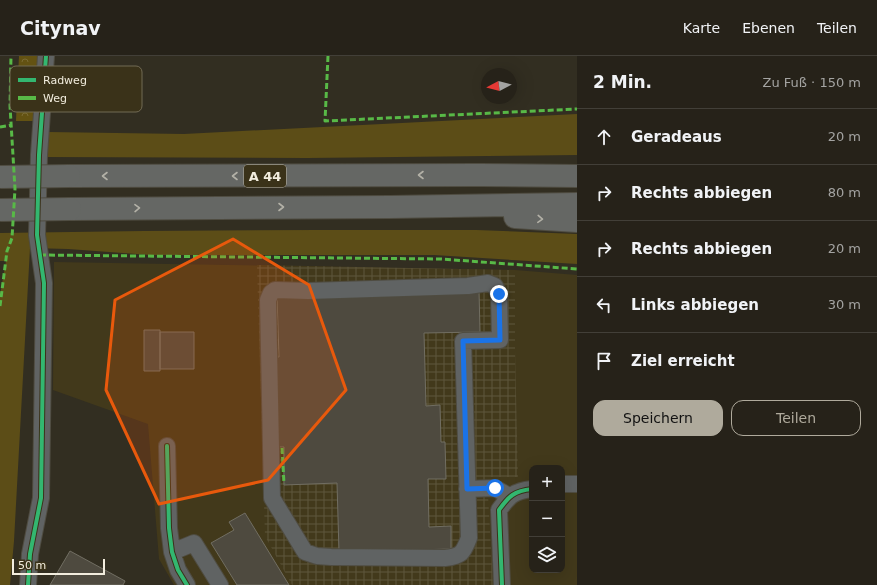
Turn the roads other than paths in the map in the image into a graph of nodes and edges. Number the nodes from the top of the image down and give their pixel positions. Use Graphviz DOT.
graph roads {
  1 [pos="46,56"];
  2 [pos="45,66"];
  3 [pos="42,112"];
  4 [pos="577,167"];
  5 [pos="481,175"];
  6 [pos="577,176"];
  7 [pos="0,177"];
  8 [pos="577,204"];
  9 [pos="390,207"];
  10 [pos="0,210"];
  11 [pos="577,221"];
  12 [pos="167,446"];
  13 [pos="565,484"];
  14 [pos="577,484"];
  15 [pos="467,489"];
  16 [pos="529,489"];
  17 [pos="509,496"];
  18 [pos="172,552"];
  19 [pos="28,585"];
  20 [pos="187,585"];
  21 [pos="220,585"];
  22 [pos="502,585"];
  1 -- 2 [label="street"];
  3 -- 19 [label="street"];
  4 -- 5 [label="highway"];
  5 -- 6 [label="highway, A 44"];
  5 -- 7 [label="highway, A 44, one-way, bridge"];
  8 -- 9 [label="highway, A 44"];
  10 -- 9 [label="highway, A 44, one-way, bridge"];
  9 -- 11 [label="highway, one-way"];
  12 -- 18 [label="street"];
  13 -- 14 [label="street"];
  15 -- 15 [label="street"];
  15 -- 17 [label="street"];
  16 -- 17 [label="street"];
  17 -- 22 [label="street"];
  18 -- 20 [label="street"];
  18 -- 21 [label="street"];
}
